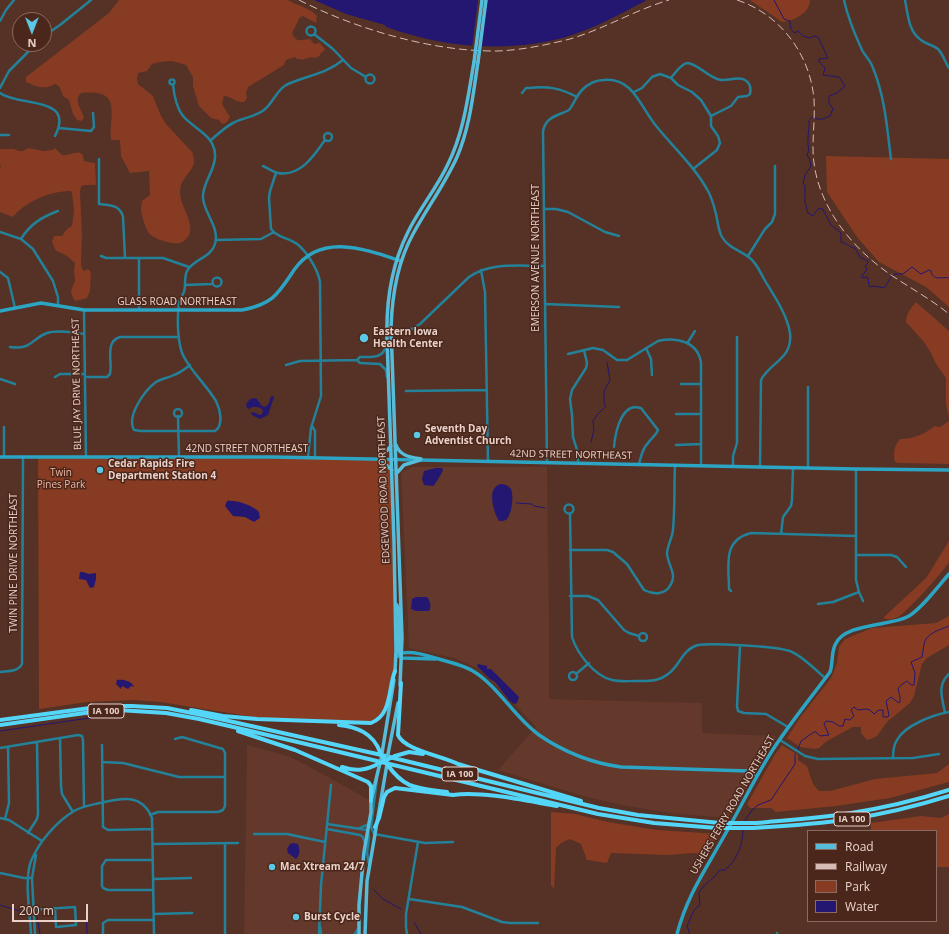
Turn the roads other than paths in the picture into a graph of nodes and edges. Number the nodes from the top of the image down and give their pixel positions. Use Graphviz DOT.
graph roads {
  1 [pos="14,0"];
  2 [pos="91,0"];
  3 [pos="482,0"];
  4 [pos="486,0"];
  5 [pos="844,0"];
  6 [pos="905,0"];
  7 [pos="0,21"];
  8 [pos="52,30"];
  9 [pos="314,34"];
  10 [pos="28,52"];
  11 [pos="342,60"];
  12 [pos="476,62"];
  13 [pos="949,68"];
  14 [pos="366,77"];
  15 [pos="671,78"];
  16 [pos="173,84"];
  17 [pos="0,88"];
  18 [pos="634,92"];
  19 [pos="0,93"];
  20 [pos="522,93"];
  21 [pos="577,97"];
  22 [pos="93,113"];
  23 [pos="711,116"];
  24 [pos="59,128"];
  25 [pos="0,135"];
  26 [pos="10,135"];
  27 [pos="55,136"];
  28 [pos="211,140"];
  29 [pos="326,140"];
  30 [pos="99,159"];
  31 [pos="890,159"];
  32 [pos="263,166"];
  33 [pos="775,166"];
  34 [pos="693,169"];
  35 [pos="276,173"];
  36 [pos="432,194"];
  37 [pos="430,206"];
  38 [pos="544,210"];
  39 [pos="58,211"];
  40 [pos="0,232"];
  41 [pos="274,232"];
  42 [pos="619,236"];
  43 [pos="21,239"];
  44 [pos="216,240"];
  45 [pos="101,256"];
  46 [pos="307,256"];
  47 [pos="748,256"];
  48 [pos="125,258"];
  49 [pos="138,258"];
  50 [pos="396,259"];
  51 [pos="401,261"];
  52 [pos="544,266"];
  53 [pos="189,267"];
  54 [pos="481,270"];
  55 [pos="0,272"];
  56 [pos="212,284"];
  57 [pos="185,285"];
  58 [pos="544,304"];
  59 [pos="58,305"];
  60 [pos="619,307"];
  61 [pos="15,309"];
  62 [pos="84,310"];
  63 [pos="139,310"];
  64 [pos="179,310"];
  65 [pos="0,311"];
  66 [pos="694,330"];
  67 [pos="84,334"];
  68 [pos="402,335"];
  69 [pos="179,337"];
  70 [pos="737,337"];
  71 [pos="386,338"];
  72 [pos="688,342"];
  73 [pos="10,347"];
  74 [pos="646,348"];
  75 [pos="584,350"];
  76 [pos="568,354"];
  77 [pos="321,360"];
  78 [pos="357,360"];
  79 [pos="190,365"];
  80 [pos="286,365"];
  81 [pos="85,374"];
  82 [pos="652,375"];
  83 [pos="55,377"];
  84 [pos="85,377"];
  85 [pos="388,378"];
  86 [pos="0,379"];
  87 [pos="15,384"];
  88 [pos="681,384"];
  89 [pos="701,384"];
  90 [pos="808,387"];
  91 [pos="486,390"];
  92 [pos="406,391"];
  93 [pos="676,414"];
  94 [pos="701,414"];
  95 [pos="178,416"];
  96 [pos="312,426"];
  97 [pos="4,427"];
  98 [pos="178,431"];
  99 [pos="395,442"];
  100 [pos="676,444"];
  101 [pos="701,444"];
  102 [pos="391,446"];
  103 [pos="614,447"];
  104 [pos="2,457"];
  105 [pos="23,457"];
  106 [pos="86,457"];
  107 [pos="179,457"];
  108 [pos="308,457"];
  109 [pos="315,457"];
  110 [pos="379,459"];
  111 [pos="393,459"];
  112 [pos="421,460"];
  113 [pos="488,461"];
  114 [pos="547,462"];
  115 [pos="578,463"];
  116 [pos="639,464"];
  117 [pos="675,465"];
  118 [pos="701,465"];
  119 [pos="733,466"];
  120 [pos="760,467"];
  121 [pos="793,468"];
  122 [pos="808,468"];
  123 [pos="856,469"];
  124 [pos="392,470"];
  125 [pos="949,470"];
  126 [pos="396,474"];
  127 [pos="570,514"];
  128 [pos="781,534"];
  129 [pos="856,536"];
  130 [pos="570,550"];
  131 [pos="856,555"];
  132 [pos="906,567"];
  133 [pos="949,574"];
  134 [pos="731,591"];
  135 [pos="859,592"];
  136 [pos="570,596"];
  137 [pos="863,601"];
  138 [pos="818,604"];
  139 [pos="638,636"];
  140 [pos="740,646"];
  141 [pos="399,654"];
  142 [pos="402,658"];
  143 [pos="438,659"];
  144 [pos="589,663"];
  145 [pos="395,671"];
  146 [pos="0,672"];
  147 [pos="576,674"];
  148 [pos="949,674"];
  149 [pos="825,678"];
  150 [pos="401,683"];
  151 [pos="132,706"];
  152 [pos="945,712"];
  153 [pos="949,712"];
  154 [pos="0,720"];
  155 [pos="293,721"];
  156 [pos="211,722"];
  157 [pos="0,725"];
  158 [pos="788,727"];
  159 [pos="60,738"];
  160 [pos="175,739"];
  161 [pos="780,740"];
  162 [pos="37,742"];
  163 [pos="102,745"];
  164 [pos="8,747"];
  165 [pos="0,748"];
  166 [pos="381,754"];
  167 [pos="939,754"];
  168 [pos="893,758"];
  169 [pos="321,760"];
  170 [pos="102,762"];
  171 [pos="384,764"];
  172 [pos="458,764"];
  173 [pos="757,775"];
  174 [pos="377,776"];
  175 [pos="225,777"];
  176 [pos="331,785"];
  177 [pos="949,790"];
  178 [pos="462,794"];
  179 [pos="949,796"];
  180 [pos="372,801"];
  181 [pos="102,802"];
  182 [pos="84,807"];
  183 [pos="73,812"];
  184 [pos="620,812"];
  185 [pos="598,814"];
  186 [pos="150,815"];
  187 [pos="0,818"];
  188 [pos="4,819"];
  189 [pos="327,824"];
  190 [pos="369,824"];
  191 [pos="375,827"];
  192 [pos="358,828"];
  193 [pos="153,829"];
  194 [pos="327,829"];
  195 [pos="368,830"];
  196 [pos="28,833"];
  197 [pos="254,834"];
  198 [pos="374,834"];
  199 [pos="42,841"];
  200 [pos="326,842"];
  201 [pos="418,842"];
  202 [pos="454,842"];
  203 [pos="225,843"];
  204 [pos="238,843"];
  205 [pos="153,844"];
  206 [pos="365,844"];
  207 [pos="36,852"];
  208 [pos="153,860"];
  209 [pos="369,865"];
  210 [pos="0,873"];
  211 [pos="28,878"];
  212 [pos="32,878"];
  213 [pos="191,878"];
  214 [pos="153,879"];
  215 [pos="153,890"];
  216 [pos="409,899"];
  217 [pos="55,908"];
  218 [pos="30,910"];
  219 [pos="34,910"];
  220 [pos="192,913"];
  221 [pos="154,914"];
  222 [pos="154,920"];
  223 [pos="538,923"];
  224 [pos="359,926"];
  225 [pos="30,934"];
  226 [pos="35,934"];
  227 [pos="103,934"];
  228 [pos="154,934"];
  229 [pos="225,934"];
  230 [pos="320,934"];
  231 [pos="354,934"];
  232 [pos="359,934"];
  233 [pos="365,934"];
  234 [pos="407,934"];
  235 [pos="677,934"];
  1 -- 7 [label="street"];
  2 -- 8 [label="street"];
  3 -- 12 [label="main road, bridge"];
  4 -- 12 [label="main road, bridge"];
  5 -- 31 [label="street"];
  6 -- 13 [label="street"];
  9 -- 11 [label="street"];
  10 -- 17 [label="street"];
  11 -- 14 [label="street"];
  11 -- 28 [label="street"];
  12 -- 36 [label="main road, EDGEWOOD ROAD NORTHEAST"];
  12 -- 37 [label="main road, EDGEWOOD ROAD NORTHEAST"];
  15 -- 18 [label="street"];
  15 -- 23 [label="street"];
  15 -- 23 [label="street"];
  16 -- 28 [label="street"];
  18 -- 21 [label="street, EMERSON AVENUE NORTHEAST"];
  18 -- 34 [label="street"];
  19 -- 24 [label="street"];
  20 -- 21 [label="street"];
  21 -- 38 [label="street, EMERSON AVENUE NORTHEAST"];
  22 -- 24 [label="street"];
  23 -- 34 [label="street"];
  24 -- 27 [label="street"];
  25 -- 26 [label="street"];
  28 -- 44 [label="street"];
  29 -- 35 [label="street"];
  30 -- 48 [label="street"];
  32 -- 35 [label="street"];
  33 -- 47 [label="street"];
  34 -- 47 [label="street"];
  35 -- 41 [label="street"];
  36 -- 37 [label="main road"];
  36 -- 50 [label="main road, EDGEWOOD ROAD NORTHEAST"];
  37 -- 51 [label="main road, EDGEWOOD ROAD NORTHEAST"];
  38 -- 42 [label="street"];
  38 -- 52 [label="street, EMERSON AVENUE NORTHEAST"];
  39 -- 43 [label="street"];
  40 -- 43 [label="street"];
  41 -- 44 [label="street"];
  41 -- 46 [label="street"];
  43 -- 59 [label="street"];
  44 -- 53 [label="street"];
  45 -- 48 [label="street"];
  46 -- 50 [label="street, GLASS ROAD NORTHEAST"];
  46 -- 64 [label="street, GLASS ROAD NORTHEAST"];
  46 -- 77 [label="street"];
  47 -- 120 [label="street"];
  48 -- 49 [label="street"];
  49 -- 53 [label="street"];
  49 -- 63 [label="street"];
  50 -- 51 [label="street, GLASS ROAD NORTHEAST"];
  50 -- 71 [label="main road, EDGEWOOD ROAD NORTHEAST"];
  51 -- 99 [label="main road, EDGEWOOD ROAD NORTHEAST"];
  52 -- 54 [label="street"];
  52 -- 58 [label="street, EMERSON AVENUE NORTHEAST"];
  53 -- 57 [label="street"];
  54 -- 68 [label="street"];
  54 -- 91 [label="street"];
  55 -- 61 [label="street"];
  56 -- 57 [label="street"];
  57 -- 64 [label="street"];
  58 -- 60 [label="street"];
  58 -- 114 [label="street, EMERSON AVENUE NORTHEAST"];
  59 -- 61 [label="street, GLASS ROAD NORTHEAST"];
  59 -- 62 [label="street, GLASS ROAD NORTHEAST"];
  61 -- 65 [label="street, GLASS ROAD NORTHEAST"];
  62 -- 63 [label="street, GLASS ROAD NORTHEAST"];
  62 -- 67 [label="street, BLUE JAY DRIVE NORTHEAST"];
  63 -- 64 [label="street, GLASS ROAD NORTHEAST"];
  64 -- 69 [label="street"];
  66 -- 72 [label="street"];
  67 -- 73 [label="street"];
  67 -- 81 [label="street, BLUE JAY DRIVE NORTHEAST"];
  69 -- 79 [label="street"];
  69 -- 84 [label="street"];
  70 -- 119 [label="street"];
  71 -- 78 [label="street"];
  71 -- 85 [label="main road, EDGEWOOD ROAD NORTHEAST"];
  72 -- 74 [label="street"];
  72 -- 89 [label="street"];
  74 -- 75 [label="street"];
  74 -- 82 [label="street"];
  75 -- 76 [label="street"];
  75 -- 115 [label="street"];
  77 -- 78 [label="street"];
  77 -- 80 [label="street"];
  77 -- 96 [label="street"];
  78 -- 85 [label="street"];
  79 -- 98 [label="street"];
  79 -- 98 [label="street"];
  81 -- 83 [label="street"];
  81 -- 84 [label="street, BLUE JAY DRIVE NORTHEAST"];
  84 -- 106 [label="street, BLUE JAY DRIVE NORTHEAST"];
  85 -- 102 [label="main road, EDGEWOOD ROAD NORTHEAST"];
  86 -- 87 [label="street"];
  88 -- 89 [label="street"];
  89 -- 94 [label="street"];
  90 -- 122 [label="street"];
  91 -- 92 [label="street"];
  91 -- 113 [label="street"];
  93 -- 94 [label="street"];
  94 -- 101 [label="street"];
  95 -- 98 [label="street"];
  96 -- 108 [label="street"];
  96 -- 109 [label="street"];
  97 -- 104 [label="street"];
  98 -- 107 [label="street"];
  99 -- 111 [label="main road, EDGEWOOD ROAD NORTHEAST"];
  99 -- 112 [label="main road"];
  100 -- 101 [label="street"];
  101 -- 118 [label="street"];
  102 -- 110 [label="main road"];
  102 -- 111 [label="main road, EDGEWOOD ROAD NORTHEAST"];
  103 -- 116 [label="street"];
  104 -- 105 [label="street, 42ND STREET NORTHEAST"];
  105 -- 106 [label="street, 42ND STREET NORTHEAST"];
  105 -- 146 [label="street, TWIN PINE DRIVE NORTHEAST"];
  106 -- 107 [label="street, 42ND STREET NORTHEAST"];
  107 -- 108 [label="street, 42ND STREET NORTHEAST"];
  108 -- 109 [label="street, 42ND STREET NORTHEAST"];
  109 -- 110 [label="street, 42ND STREET NORTHEAST"];
  110 -- 111 [label="street, 42ND STREET NORTHEAST"];
  110 -- 124 [label="main road"];
  111 -- 112 [label="street, 42ND STREET NORTHEAST"];
  111 -- 124 [label="main road, EDGEWOOD ROAD NORTHEAST"];
  111 -- 126 [label="main road, EDGEWOOD ROAD NORTHEAST"];
  112 -- 113 [label="street, 42ND STREET NORTHEAST"];
  112 -- 126 [label="main road"];
  113 -- 114 [label="street, 42ND STREET NORTHEAST"];
  114 -- 115 [label="street, 42ND STREET NORTHEAST"];
  115 -- 116 [label="street, 42ND STREET NORTHEAST"];
  116 -- 117 [label="street, 42ND STREET NORTHEAST"];
  117 -- 118 [label="street, 42ND STREET NORTHEAST"];
  117 -- 130 [label="street"];
  118 -- 119 [label="street, 42ND STREET NORTHEAST"];
  119 -- 120 [label="street, 42ND STREET NORTHEAST"];
  120 -- 121 [label="street, 42ND STREET NORTHEAST"];
  121 -- 122 [label="street, 42ND STREET NORTHEAST"];
  121 -- 128 [label="street"];
  122 -- 123 [label="street, 42ND STREET NORTHEAST"];
  123 -- 125 [label="street, 42ND STREET NORTHEAST"];
  123 -- 129 [label="street"];
  124 -- 141 [label="main road, EDGEWOOD ROAD NORTHEAST"];
  126 -- 141 [label="main road, EDGEWOOD ROAD NORTHEAST"];
  127 -- 130 [label="street"];
  128 -- 129 [label="street"];
  128 -- 134 [label="street"];
  129 -- 131 [label="street"];
  130 -- 136 [label="street"];
  131 -- 132 [label="street"];
  131 -- 135 [label="street"];
  133 -- 149 [label="street, USHERS FERRY ROAD NORTHEAST"];
  135 -- 137 [label="street"];
  135 -- 138 [label="street"];
  136 -- 139 [label="street"];
  136 -- 144 [label="street"];
  140 -- 144 [label="street"];
  140 -- 149 [label="street"];
  140 -- 158 [label="street"];
  141 -- 142 [label="main road, EDGEWOOD ROAD NORTHEAST"];
  141 -- 142 [label="street"];
  141 -- 143 [label="street"];
  141 -- 145 [label="main road, EDGEWOOD ROAD NORTHEAST"];
  142 -- 143 [label="street"];
  142 -- 150 [label="main road, EDGEWOOD ROAD NORTHEAST"];
  143 -- 173 [label="street"];
  144 -- 147 [label="street"];
  145 -- 155 [label="highway"];
  145 -- 166 [label="main road, EDGEWOOD ROAD NORTHEAST"];
  148 -- 152 [label="street"];
  149 -- 158 [label="street, USHERS FERRY ROAD NORTHEAST"];
  150 -- 171 [label="main road, EDGEWOOD ROAD NORTHEAST, bridge"];
  150 -- 172 [label="highway"];
  151 -- 154 [label="highway, IA 100"];
  151 -- 155 [label="highway"];
  151 -- 184 [label="highway, IA 100"];
  152 -- 153 [label="street"];
  152 -- 168 [label="street"];
  155 -- 166 [label="highway"];
  156 -- 157 [label="highway, IA 100"];
  156 -- 169 [label="highway"];
  156 -- 185 [label="highway, IA 100"];
  158 -- 161 [label="street, USHERS FERRY ROAD NORTHEAST"];
  159 -- 162 [label="street"];
  159 -- 182 [label="street"];
  159 -- 183 [label="street"];
  160 -- 175 [label="street"];
  161 -- 168 [label="street"];
  161 -- 173 [label="street, USHERS FERRY ROAD NORTHEAST"];
  162 -- 164 [label="street"];
  162 -- 196 [label="street"];
  163 -- 170 [label="street"];
  164 -- 165 [label="street"];
  164 -- 188 [label="street"];
  166 -- 171 [label="highway, bridge"];
  167 -- 168 [label="street"];
  169 -- 171 [label="highway, bridge"];
  169 -- 180 [label="highway"];
  170 -- 175 [label="street"];
  170 -- 181 [label="street"];
  171 -- 172 [label="highway, bridge"];
  171 -- 174 [label="main road, EDGEWOOD ROAD NORTHEAST"];
  171 -- 178 [label="highway"];
  171 -- 191 [label="main road, EDGEWOOD ROAD NORTHEAST"];
  172 -- 184 [label="highway"];
  173 -- 235 [label="street, USHERS FERRY ROAD NORTHEAST"];
  174 -- 180 [label="main road, EDGEWOOD ROAD NORTHEAST"];
  174 -- 198 [label="street"];
  175 -- 186 [label="street"];
  176 -- 189 [label="street"];
  177 -- 184 [label="highway, IA 100, bridge"];
  178 -- 185 [label="highway"];
  178 -- 191 [label="highway"];
  179 -- 185 [label="highway, IA 100, bridge"];
  180 -- 190 [label="main road, EDGEWOOD ROAD NORTHEAST"];
  181 -- 182 [label="street"];
  181 -- 186 [label="street"];
  181 -- 193 [label="street"];
  182 -- 183 [label="street"];
  183 -- 199 [label="street"];
  186 -- 193 [label="street"];
  187 -- 188 [label="street"];
  188 -- 196 [label="street"];
  189 -- 192 [label="street"];
  189 -- 194 [label="street"];
  190 -- 192 [label="street"];
  190 -- 195 [label="main road, EDGEWOOD ROAD NORTHEAST"];
  191 -- 198 [label="main road, EDGEWOOD ROAD NORTHEAST"];
  192 -- 195 [label="street"];
  193 -- 205 [label="street"];
  194 -- 200 [label="street"];
  194 -- 206 [label="street"];
  195 -- 206 [label="main road, EDGEWOOD ROAD NORTHEAST"];
  195 -- 209 [label="street"];
  196 -- 199 [label="street"];
  197 -- 200 [label="street"];
  198 -- 201 [label="street"];
  198 -- 209 [label="main road, EDGEWOOD ROAD NORTHEAST"];
  199 -- 207 [label="street"];
  200 -- 230 [label="street"];
  201 -- 202 [label="street"];
  201 -- 216 [label="street"];
  203 -- 204 [label="street"];
  203 -- 205 [label="street"];
  203 -- 229 [label="street"];
  205 -- 208 [label="street"];
  206 -- 224 [label="main road, EDGEWOOD ROAD NORTHEAST"];
  207 -- 211 [label="street"];
  207 -- 212 [label="street"];
  208 -- 214 [label="street"];
  208 -- 215 [label="street"];
  209 -- 233 [label="main road, EDGEWOOD ROAD NORTHEAST"];
  210 -- 211 [label="street"];
  211 -- 212 [label="street"];
  211 -- 218 [label="street"];
  212 -- 219 [label="street"];
  213 -- 214 [label="street"];
  214 -- 215 [label="street"];
  215 -- 221 [label="street"];
  216 -- 223 [label="street"];
  216 -- 234 [label="street"];
  217 -- 217 [label="street"];
  217 -- 219 [label="street"];
  218 -- 219 [label="street"];
  218 -- 225 [label="street"];
  219 -- 226 [label="street"];
  220 -- 221 [label="street"];
  221 -- 222 [label="street"];
  222 -- 227 [label="street"];
  222 -- 228 [label="street"];
  224 -- 231 [label="street"];
  224 -- 232 [label="main road, EDGEWOOD ROAD NORTHEAST"];
}
